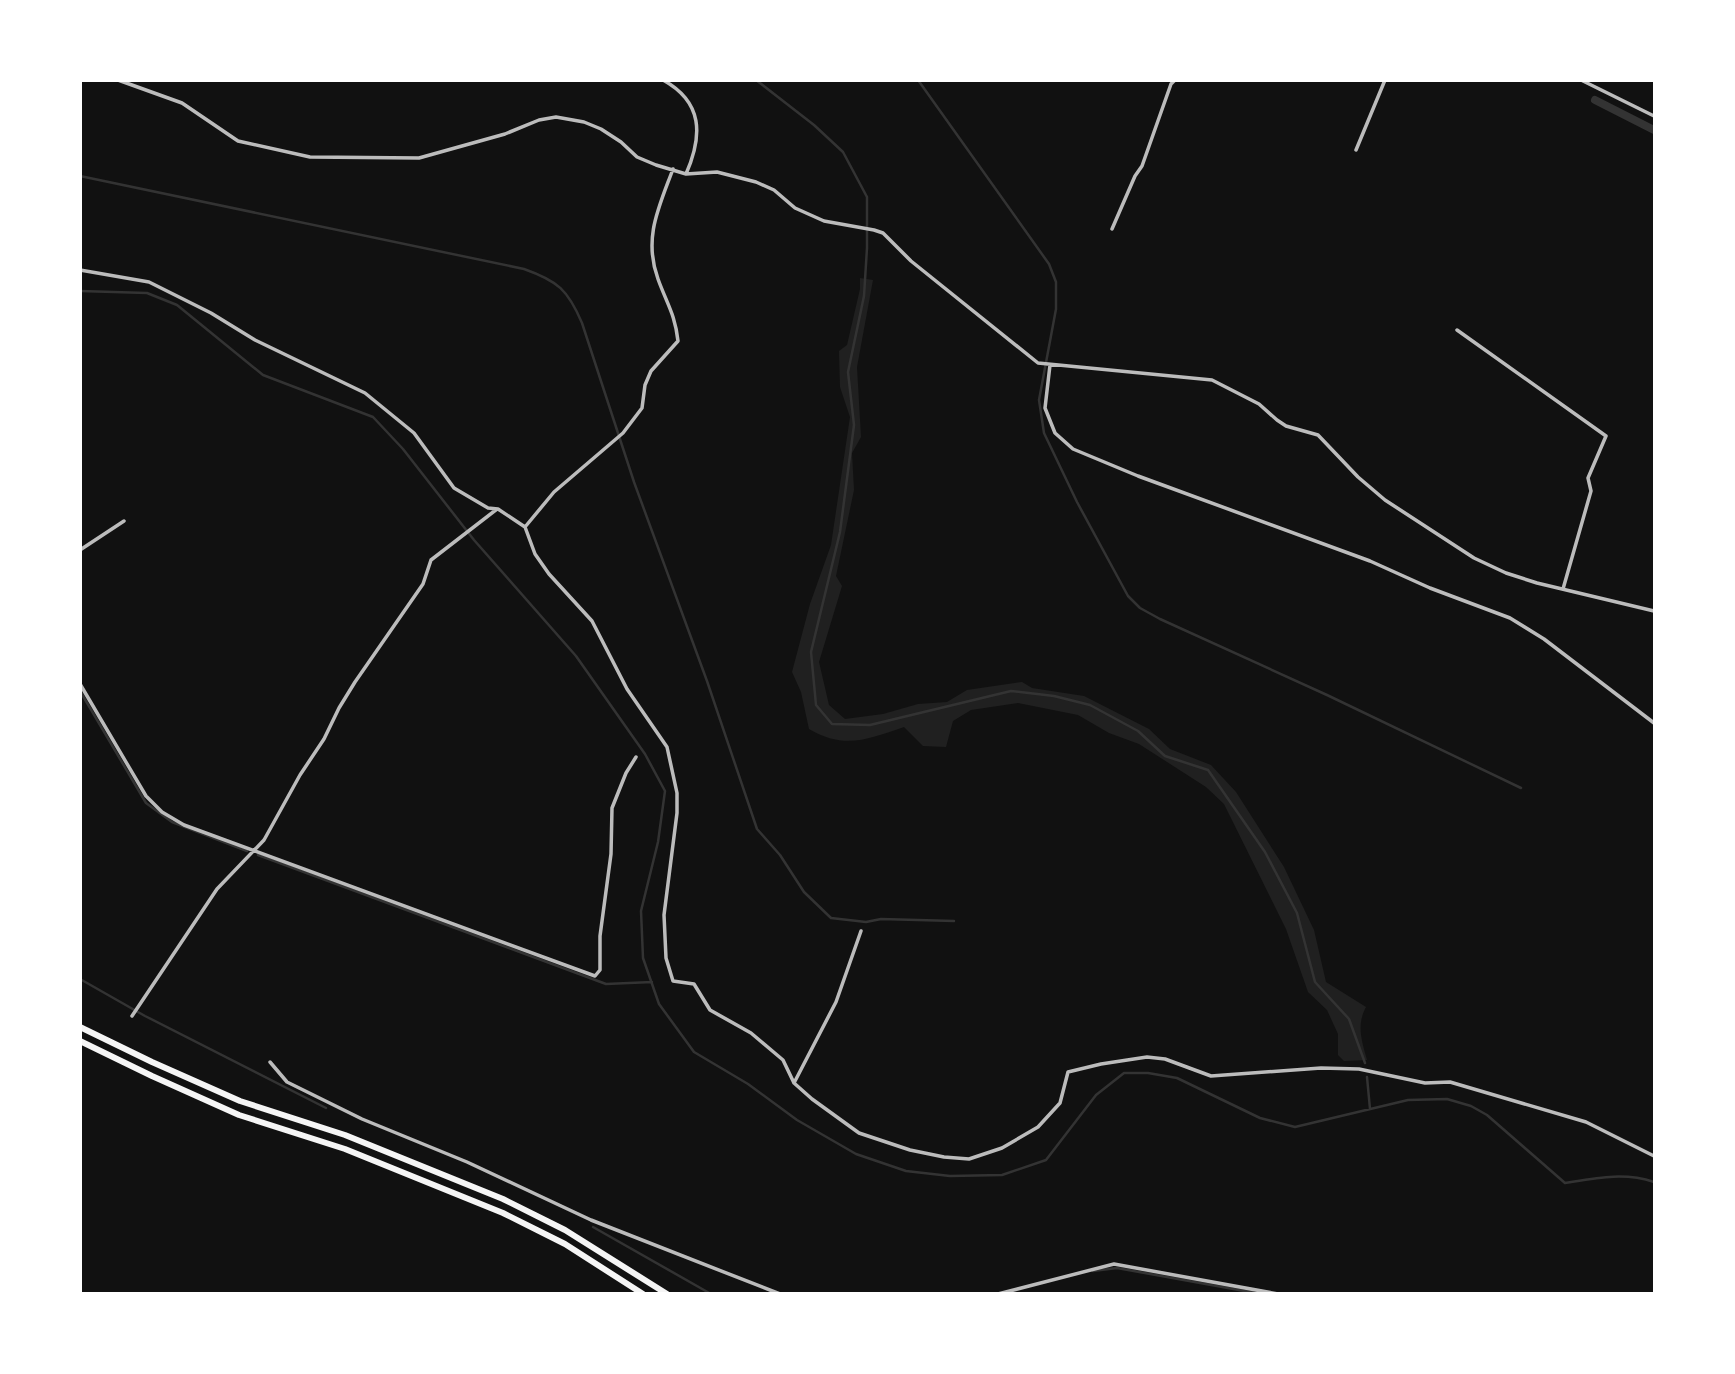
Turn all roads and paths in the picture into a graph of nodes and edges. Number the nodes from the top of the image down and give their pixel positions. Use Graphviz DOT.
graph roads {
  1 [pos="118,80"];
  2 [pos="663,80"];
  3 [pos="1175,80"];
  4 [pos="1385,80"];
  5 [pos="1580,80"];
  6 [pos="1654,114"];
  7 [pos="1356,150"];
  8 [pos="673,169"];
  9 [pos="687,174"];
  10 [pos="1112,229"];
  11 [pos="80,270"];
  12 [pos="1457,330"];
  13 [pos="1050,365"];
  14 [pos="498,509"];
  15 [pos="124,521"];
  16 [pos="525,527"];
  17 [pos="80,550"];
  18 [pos="1563,589"];
  19 [pos="1654,611"];
  20 [pos="80,684"];
  21 [pos="1654,723"];
  22 [pos="636,757"];
  23 [pos="254,850"];
  24 [pos="861,931"];
  25 [pos="133,1015"];
  26 [pos="80,1027"];
  27 [pos="80,1041"];
  28 [pos="270,1062"];
  29 [pos="794,1083"];
  30 [pos="1654,1156"];
  31 [pos="643,1293"];
  32 [pos="667,1293"];
  33 [pos="780,1293"];
  34 [pos="998,1293"];
  35 [pos="1278,1293"];
  1 -- 8 [label="street"];
  2 -- 9 [label="street"];
  3 -- 10 [label="street"];
  4 -- 7 [label="street"];
  5 -- 6 [label="street"];
  8 -- 9 [label="street"];
  8 -- 16 [label="street"];
  9 -- 13 [label="street"];
  11 -- 14 [label="street"];
  12 -- 18 [label="street"];
  13 -- 18 [label="street"];
  13 -- 21 [label="street"];
  14 -- 16 [label="street"];
  14 -- 23 [label="street"];
  15 -- 17 [label="street"];
  16 -- 29 [label="street"];
  18 -- 19 [label="street"];
  20 -- 23 [label="street"];
  22 -- 23 [label="street"];
  23 -- 25 [label="street"];
  24 -- 29 [label="street"];
  26 -- 32 [label="main road"];
  27 -- 31 [label="main road"];
  28 -- 33 [label="street"];
  29 -- 30 [label="street"];
  34 -- 35 [label="street"];
}
